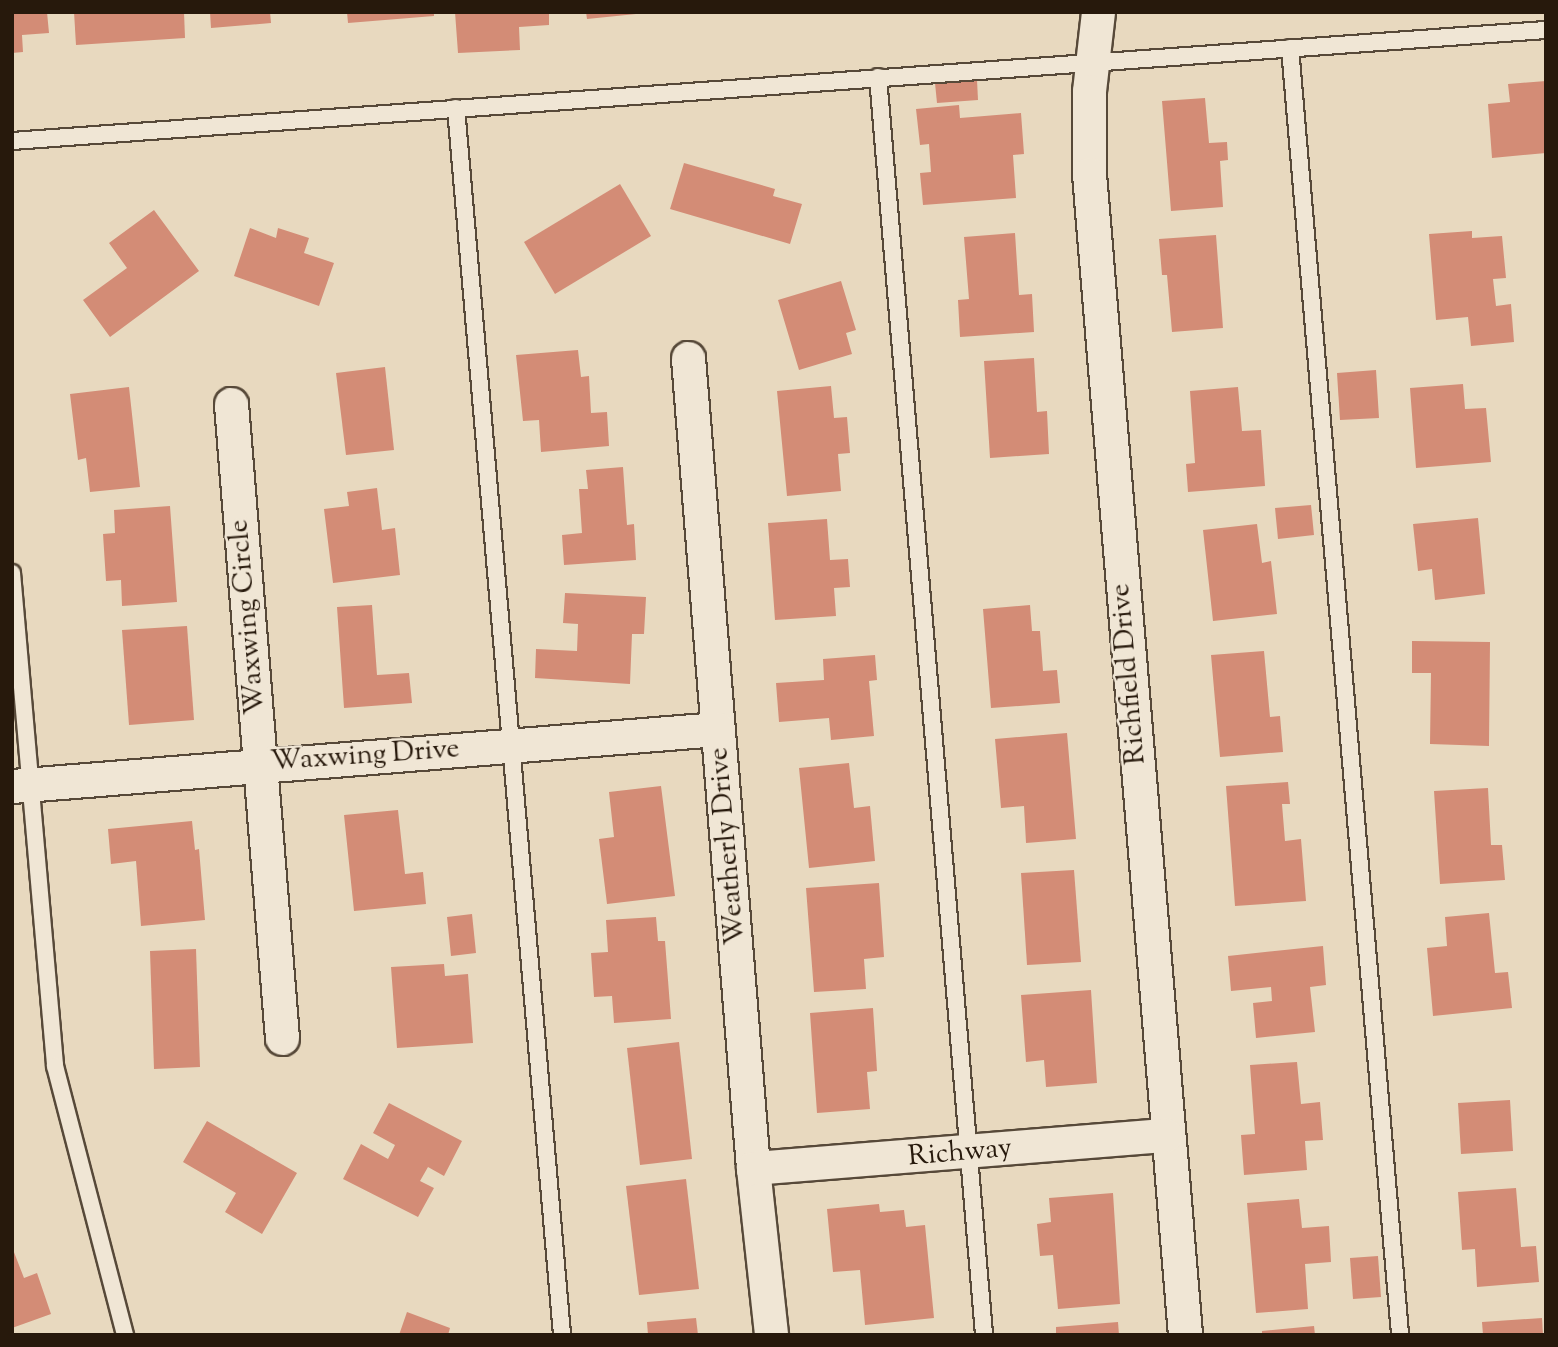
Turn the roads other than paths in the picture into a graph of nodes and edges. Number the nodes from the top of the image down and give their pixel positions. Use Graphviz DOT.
graph roads {
  1 [pos="1098,12"];
  2 [pos="1546,30"];
  3 [pos="1290,48"];
  4 [pos="1092,61"];
  5 [pos="878,77"];
  6 [pos="456,108"];
  7 [pos="12,141"];
  8 [pos="688,358"];
  9 [pos="231,404"];
  10 [pos="12,573"];
  11 [pos="718,729"];
  12 [pos="510,747"];
  13 [pos="260,764"];
  14 [pos="22,785"];
  15 [pos="282,1038"];
  16 [pos="1166,1135"];
  17 [pos="969,1152"];
  18 [pos="753,1168"];
  19 [pos="125,1335"];
  20 [pos="562,1335"];
  21 [pos="771,1335"];
  22 [pos="984,1335"];
  23 [pos="1185,1335"];
  24 [pos="1401,1335"];
  1 -- 4 [label="street, Richfield Drive"];
  2 -- 3 [label="lane"];
  3 -- 4 [label="lane"];
  3 -- 24 [label="lane"];
  4 -- 5 [label="lane"];
  4 -- 16 [label="street, Richfield Drive"];
  5 -- 6 [label="lane"];
  5 -- 17 [label="lane"];
  6 -- 7 [label="lane"];
  6 -- 12 [label="lane"];
  8 -- 11 [label="street, Weatherly Drive"];
  9 -- 13 [label="street, Waxwing Circle"];
  10 -- 14 [label="lane"];
  11 -- 12 [label="street, Waxwing Drive"];
  11 -- 18 [label="street, Weatherly Drive"];
  12 -- 13 [label="street, Waxwing Drive"];
  12 -- 20 [label="lane"];
  13 -- 14 [label="street, Waxwing Drive"];
  13 -- 15 [label="street, Waxwing Circle"];
  14 -- 19 [label="lane"];
  16 -- 17 [label="street, Richway"];
  16 -- 23 [label="street, Richfield Drive"];
  17 -- 18 [label="street, Richway"];
  17 -- 22 [label="lane"];
  18 -- 21 [label="street, Weatherly Drive"];
}
